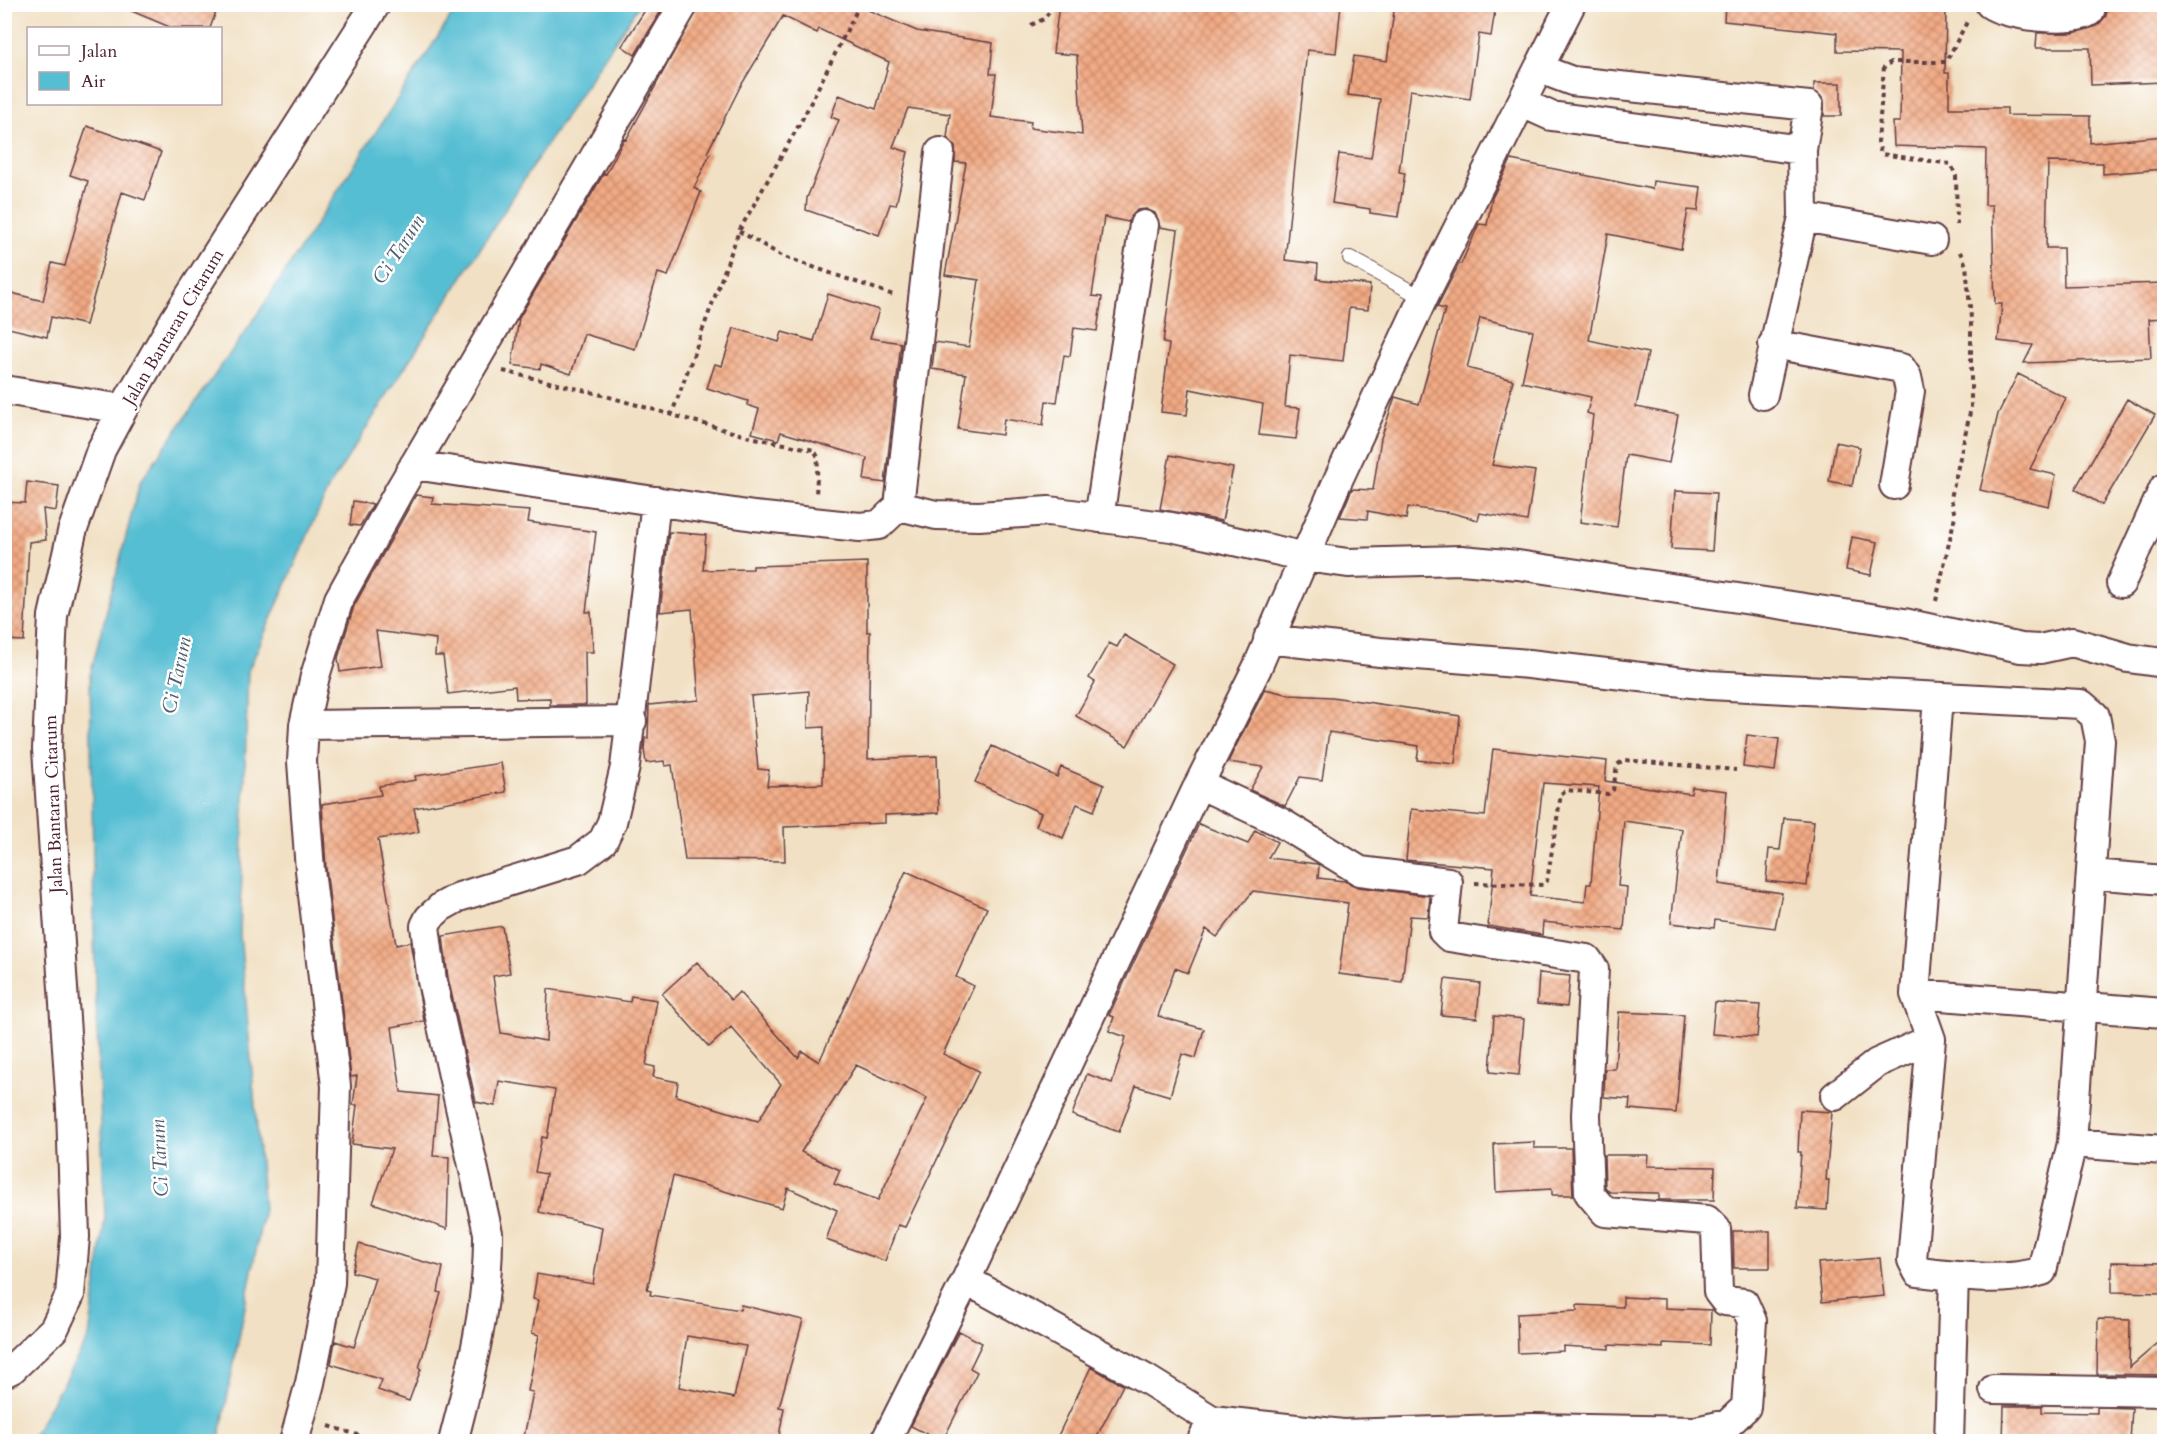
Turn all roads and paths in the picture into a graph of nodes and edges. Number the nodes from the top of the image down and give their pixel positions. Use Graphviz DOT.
graph roads {
  1 [pos="375,4"];
  2 [pos="684,4"];
  3 [pos="860,4"];
  4 [pos="1055,4"];
  5 [pos="1571,4"];
  6 [pos="2092,4"];
  7 [pos="1980,10"];
  8 [pos="1031,25"];
  9 [pos="1540,69"];
  10 [pos="1522,103"];
  11 [pos="1802,150"];
  12 [pos="940,152"];
  13 [pos="1803,217"];
  14 [pos="1144,225"];
  15 [pos="739,231"];
  16 [pos="1948,240"];
  17 [pos="1350,258"];
  18 [pos="1423,298"];
  19 [pos="922,304"];
  20 [pos="1773,344"];
  21 [pos="473,364"];
  22 [pos="4,390"];
  23 [pos="1763,395"];
  24 [pos="123,409"];
  25 [pos="671,416"];
  26 [pos="414,465"];
  27 [pos="1894,485"];
  28 [pos="2164,488"];
  29 [pos="656,501"];
  30 [pos="899,506"];
  31 [pos="1100,518"];
  32 [pos="814,523"];
  33 [pos="1306,557"];
  34 [pos="2121,583"];
  35 [pos="1930,628"];
  36 [pos="1268,639"];
  37 [pos="2164,663"];
  38 [pos="1938,698"];
  39 [pos="632,721"];
  40 [pos="304,725"];
  41 [pos="1736,770"];
  42 [pos="1199,784"];
  43 [pos="2092,874"];
  44 [pos="2164,880"];
  45 [pos="1448,882"];
  46 [pos="1916,994"];
  47 [pos="2082,1007"];
  48 [pos="2164,1013"];
  49 [pos="1931,1040"];
  50 [pos="1835,1096"];
  51 [pos="2072,1143"];
  52 [pos="2164,1150"];
  53 [pos="1954,1276"];
  54 [pos="966,1280"];
  55 [pos="4,1373"];
  56 [pos="1994,1389"];
  57 [pos="2164,1392"];
  58 [pos="298,1429"];
  59 [pos="1206,1431"];
  60 [pos="380,1442"];
  61 [pos="453,1442"];
  62 [pos="885,1442"];
  63 [pos="1949,1442"];
  1 -- 24 [label="street, Jalan Bantaran Citarum"];
  2 -- 21 [label="street"];
  3 -- 15 [label="path"];
  4 -- 8 [label="path"];
  5 -- 9 [label="street"];
  6 -- 7 [label="street"];
  7 -- 16 [label="path"];
  9 -- 10 [label="street"];
  9 -- 11 [label="street"];
  10 -- 11 [label="street"];
  10 -- 18 [label="street"];
  11 -- 13 [label="street"];
  12 -- 19 [label="street"];
  13 -- 16 [label="street"];
  13 -- 20 [label="street"];
  14 -- 31 [label="street"];
  15 -- 19 [label="path"];
  15 -- 25 [label="path"];
  16 -- 35 [label="path"];
  17 -- 18 [label="lane"];
  18 -- 33 [label="street"];
  19 -- 30 [label="street"];
  20 -- 23 [label="street"];
  20 -- 27 [label="street"];
  21 -- 25 [label="path"];
  21 -- 26 [label="street"];
  22 -- 24 [label="street"];
  24 -- 55 [label="street, Jalan Bantaran Citarum"];
  25 -- 32 [label="path"];
  26 -- 29 [label="street"];
  26 -- 40 [label="street"];
  28 -- 34 [label="street"];
  29 -- 32 [label="street"];
  29 -- 39 [label="street"];
  30 -- 31 [label="street"];
  30 -- 32 [label="street"];
  31 -- 33 [label="street"];
  33 -- 35 [label="street"];
  33 -- 36 [label="street"];
  35 -- 37 [label="street"];
  36 -- 38 [label="street"];
  36 -- 42 [label="street"];
  38 -- 43 [label="street"];
  38 -- 46 [label="street"];
  39 -- 40 [label="street"];
  39 -- 61 [label="street"];
  40 -- 58 [label="street"];
  41 -- 45 [label="path"];
  42 -- 45 [label="street"];
  42 -- 54 [label="street"];
  43 -- 44 [label="street"];
  43 -- 47 [label="street"];
  45 -- 59 [label="street"];
  46 -- 47 [label="street"];
  46 -- 49 [label="street"];
  47 -- 48 [label="street"];
  47 -- 51 [label="street"];
  49 -- 50 [label="street"];
  49 -- 53 [label="street"];
  51 -- 52 [label="street"];
  51 -- 53 [label="street"];
  53 -- 63 [label="street"];
  54 -- 59 [label="street"];
  54 -- 62 [label="street"];
  56 -- 57 [label="street"];
  58 -- 60 [label="path"];
}
